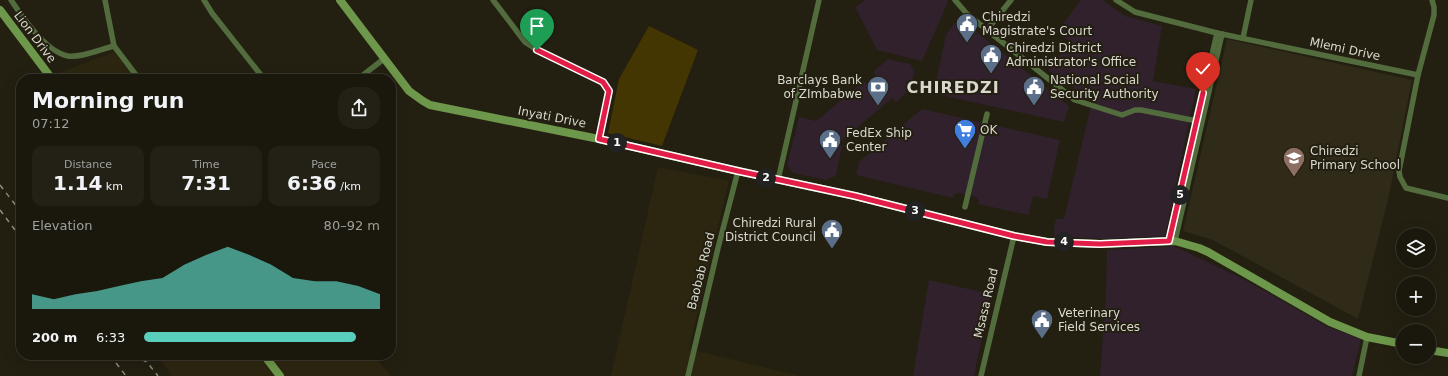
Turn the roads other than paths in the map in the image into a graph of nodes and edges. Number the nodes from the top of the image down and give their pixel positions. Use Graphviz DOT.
graph roads {
  1 [pos="11,0"];
  2 [pos="105,0"];
  3 [pos="204,0"];
  4 [pos="340,0"];
  5 [pos="493,0"];
  6 [pos="819,0"];
  7 [pos="955,0"];
  8 [pos="1011,0"];
  9 [pos="1116,0"];
  10 [pos="1252,0"];
  11 [pos="1432,0"];
  12 [pos="0,10"];
  13 [pos="986,31"];
  14 [pos="1219,34"];
  15 [pos="1243,38"];
  16 [pos="114,46"];
  17 [pos="385,58"];
  18 [pos="48,74"];
  19 [pos="135,74"];
  20 [pos="260,74"];
  21 [pos="364,74"];
  22 [pos="1418,75"];
  23 [pos="987,114"];
  24 [pos="1197,121"];
  25 [pos="599,139"];
  26 [pos="738,171"];
  27 [pos="778,180"];
  28 [pos="1448,198"];
  29 [pos="965,207"];
  30 [pos="1014,236"];
  31 [pos="1172,241"];
  32 [pos="1368,337"];
  33 [pos="1396,343"];
  34 [pos="1436,351"];
  35 [pos="1448,353"];
  36 [pos="268,360"];
  37 [pos="280,376"];
  38 [pos="688,376"];
  39 [pos="981,376"];
  40 [pos="1359,376"];
  1 -- 16 [label="street"];
  2 -- 16 [label="street"];
  3 -- 20 [label="street"];
  4 -- 17 [label="street, Inyati Drive"];
  5 -- 25 [label="street"];
  6 -- 27 [label="street"];
  7 -- 13 [label="street"];
  8 -- 13 [label="street"];
  9 -- 14 [label="street, Mlemi Drive"];
  10 -- 15 [label="street"];
  11 -- 22 [label="street"];
  12 -- 18 [label="street, Lion Drive"];
  13 -- 24 [label="street"];
  14 -- 15 [label="street, Mlemi Drive"];
  14 -- 24 [label="street"];
  14 -- 31 [label="street"];
  15 -- 22 [label="street, Mlemi Drive"];
  16 -- 19 [label="street"];
  17 -- 21 [label="street"];
  17 -- 25 [label="street, Inyati Drive"];
  22 -- 28 [label="street"];
  23 -- 29 [label="street"];
  24 -- 31 [label="street"];
  25 -- 26 [label="street, Inyati Drive"];
  26 -- 27 [label="street, Inyati Drive"];
  26 -- 38 [label="street, Baobab Road"];
  27 -- 30 [label="street, Inyati Drive"];
  30 -- 31 [label="street, Inyati Drive"];
  30 -- 39 [label="street, Msasa Road"];
  31 -- 32 [label="street, Inyati Drive"];
  32 -- 33 [label="street, Inyati Drive"];
  32 -- 40 [label="street"];
  34 -- 35 [label="street"];
  36 -- 37 [label="street"];
}
